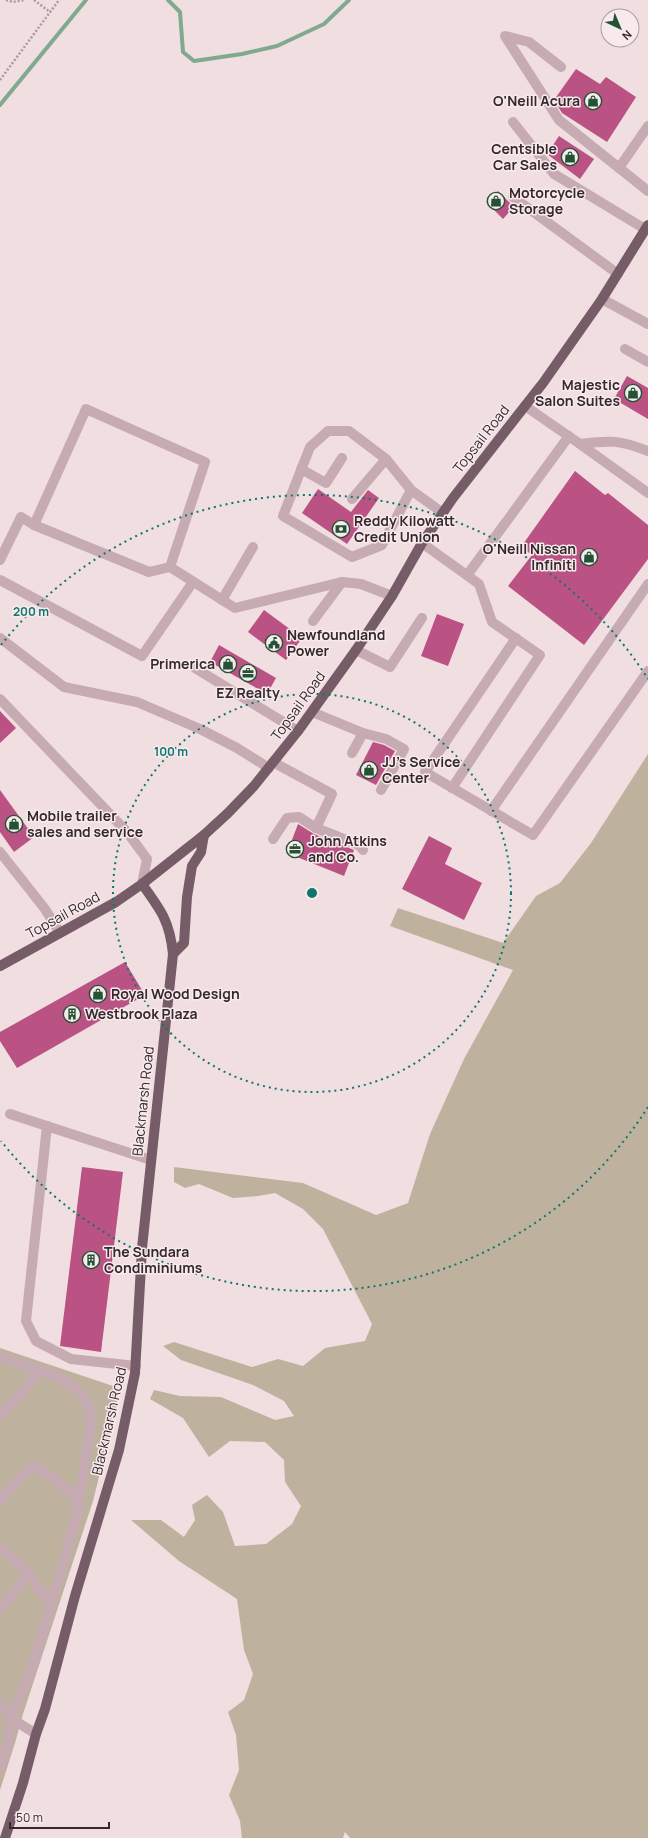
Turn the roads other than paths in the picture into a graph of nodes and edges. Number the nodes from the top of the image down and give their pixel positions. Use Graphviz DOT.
graph roads {
  1 [pos="561,67"];
  2 [pos="513,122"];
  3 [pos="648,126"];
  4 [pos="619,168"];
  5 [pos="648,191"];
  6 [pos="513,197"];
  7 [pos="647,227"];
  8 [pos="618,274"];
  9 [pos="602,299"];
  10 [pos="648,324"];
  11 [pos="625,349"];
  12 [pos="648,362"];
  13 [pos="525,406"];
  14 [pos="569,436"];
  15 [pos="580,444"];
  16 [pos="648,451"];
  17 [pos="342,458"];
  18 [pos="386,460"];
  19 [pos="301,469"];
  20 [pos="412,490"];
  21 [pos="648,493"];
  22 [pos="352,499"];
  23 [pos="443,513"];
  24 [pos="34,525"];
  25 [pos="422,543"];
  26 [pos="253,547"];
  27 [pos="0,560"];
  28 [pos="170,567"];
  29 [pos="468,574"];
  30 [pos="0,580"];
  31 [pos="193,582"];
  32 [pos="342,582"];
  33 [pos="648,584"];
  34 [pos="392,596"];
  35 [pos="222,600"];
  36 [pos="422,618"];
  37 [pos="313,620"];
  38 [pos="0,638"];
  39 [pos="516,638"];
  40 [pos="356,650"];
  41 [pos="195,668"];
  42 [pos="648,671"];
  43 [pos="0,699"];
  44 [pos="312,712"];
  45 [pos="298,731"];
  46 [pos="363,733"];
  47 [pos="352,753"];
  48 [pos="271,765"];
  49 [pos="452,788"];
  50 [pos="381,790"];
  51 [pos="491,811"];
  52 [pos="316,828"];
  53 [pos="204,835"];
  54 [pos="274,839"];
  55 [pos="363,850"];
  56 [pos="0,852"];
  57 [pos="142,884"];
  58 [pos="60,933"];
  59 [pos="173,954"];
  60 [pos="1,964"];
  61 [pos="10,1114"];
  62 [pos="47,1126"];
  63 [pos="151,1160"];
  64 [pos="0,1357"];
  65 [pos="136,1366"];
  66 [pos="38,1370"];
  67 [pos="0,1416"];
  68 [pos="0,1500"];
  69 [pos="78,1504"];
  70 [pos="0,1548"];
  71 [pos="29,1573"];
  72 [pos="52,1601"];
  73 [pos="0,1610"];
  74 [pos="0,1705"];
  75 [pos="11,1717"];
  76 [pos="36,1734"];
  77 [pos="0,1768"];
  78 [pos="5,1838"];
  1 -- 4 [label="street"];
  2 -- 7 [label="street"];
  3 -- 4 [label="street"];
  4 -- 5 [label="street"];
  6 -- 8 [label="street"];
  7 -- 8 [label="main road, Topsail Road"];
  8 -- 9 [label="main road, Topsail Road"];
  9 -- 10 [label="street"];
  9 -- 13 [label="main road, Topsail Road"];
  11 -- 12 [label="street"];
  13 -- 14 [label="street"];
  13 -- 23 [label="main road, Topsail Road"];
  14 -- 15 [label="street"];
  14 -- 29 [label="street"];
  15 -- 16 [label="street"];
  15 -- 21 [label="street"];
  17 -- 19 [label="street"];
  18 -- 19 [label="street"];
  18 -- 20 [label="street"];
  18 -- 22 [label="street"];
  19 -- 20 [label="street"];
  20 -- 23 [label="street"];
  23 -- 25 [label="main road, Topsail Road"];
  24 -- 27 [label="street"];
  24 -- 28 [label="street"];
  24 -- 28 [label="street"];
  25 -- 29 [label="street"];
  25 -- 34 [label="main road, Topsail Road"];
  26 -- 35 [label="street"];
  28 -- 31 [label="street"];
  29 -- 39 [label="street"];
  30 -- 31 [label="street"];
  31 -- 35 [label="street"];
  32 -- 34 [label="street"];
  32 -- 35 [label="street"];
  32 -- 37 [label="street"];
  33 -- 51 [label="street"];
  34 -- 40 [label="main road, Topsail Road"];
  36 -- 40 [label="street"];
  38 -- 48 [label="street"];
  39 -- 49 [label="street"];
  39 -- 49 [label="street"];
  40 -- 44 [label="main road, Topsail Road"];
  41 -- 45 [label="street"];
  42 -- 51 [label="street"];
  43 -- 57 [label="street"];
  44 -- 45 [label="main road, Topsail Road"];
  44 -- 46 [label="street"];
  45 -- 48 [label="main road, Topsail Road"];
  46 -- 47 [label="street"];
  46 -- 50 [label="street"];
  48 -- 52 [label="street"];
  48 -- 53 [label="main road, Topsail Road"];
  49 -- 51 [label="street"];
  52 -- 54 [label="street"];
  52 -- 55 [label="street"];
  53 -- 57 [label="main road, Topsail Road"];
  53 -- 59 [label="main road"];
  56 -- 58 [label="street"];
  57 -- 58 [label="main road, Topsail Road"];
  57 -- 59 [label="main road, Blackmarsh Road"];
  58 -- 60 [label="main road, Topsail Road"];
  59 -- 63 [label="main road, Blackmarsh Road"];
  61 -- 62 [label="street"];
  62 -- 63 [label="street"];
  62 -- 65 [label="street"];
  63 -- 65 [label="main road, Blackmarsh Road"];
  64 -- 66 [label="street"];
  65 -- 76 [label="main road, Blackmarsh Road"];
  66 -- 67 [label="street"];
  66 -- 69 [label="street"];
  68 -- 69 [label="street"];
  69 -- 72 [label="street"];
  70 -- 71 [label="street"];
  71 -- 72 [label="street"];
  71 -- 73 [label="street"];
  72 -- 75 [label="street"];
  74 -- 75 [label="street"];
  75 -- 76 [label="street"];
  75 -- 77 [label="street"];
  76 -- 78 [label="main road, Blackmarsh Road"];
}
